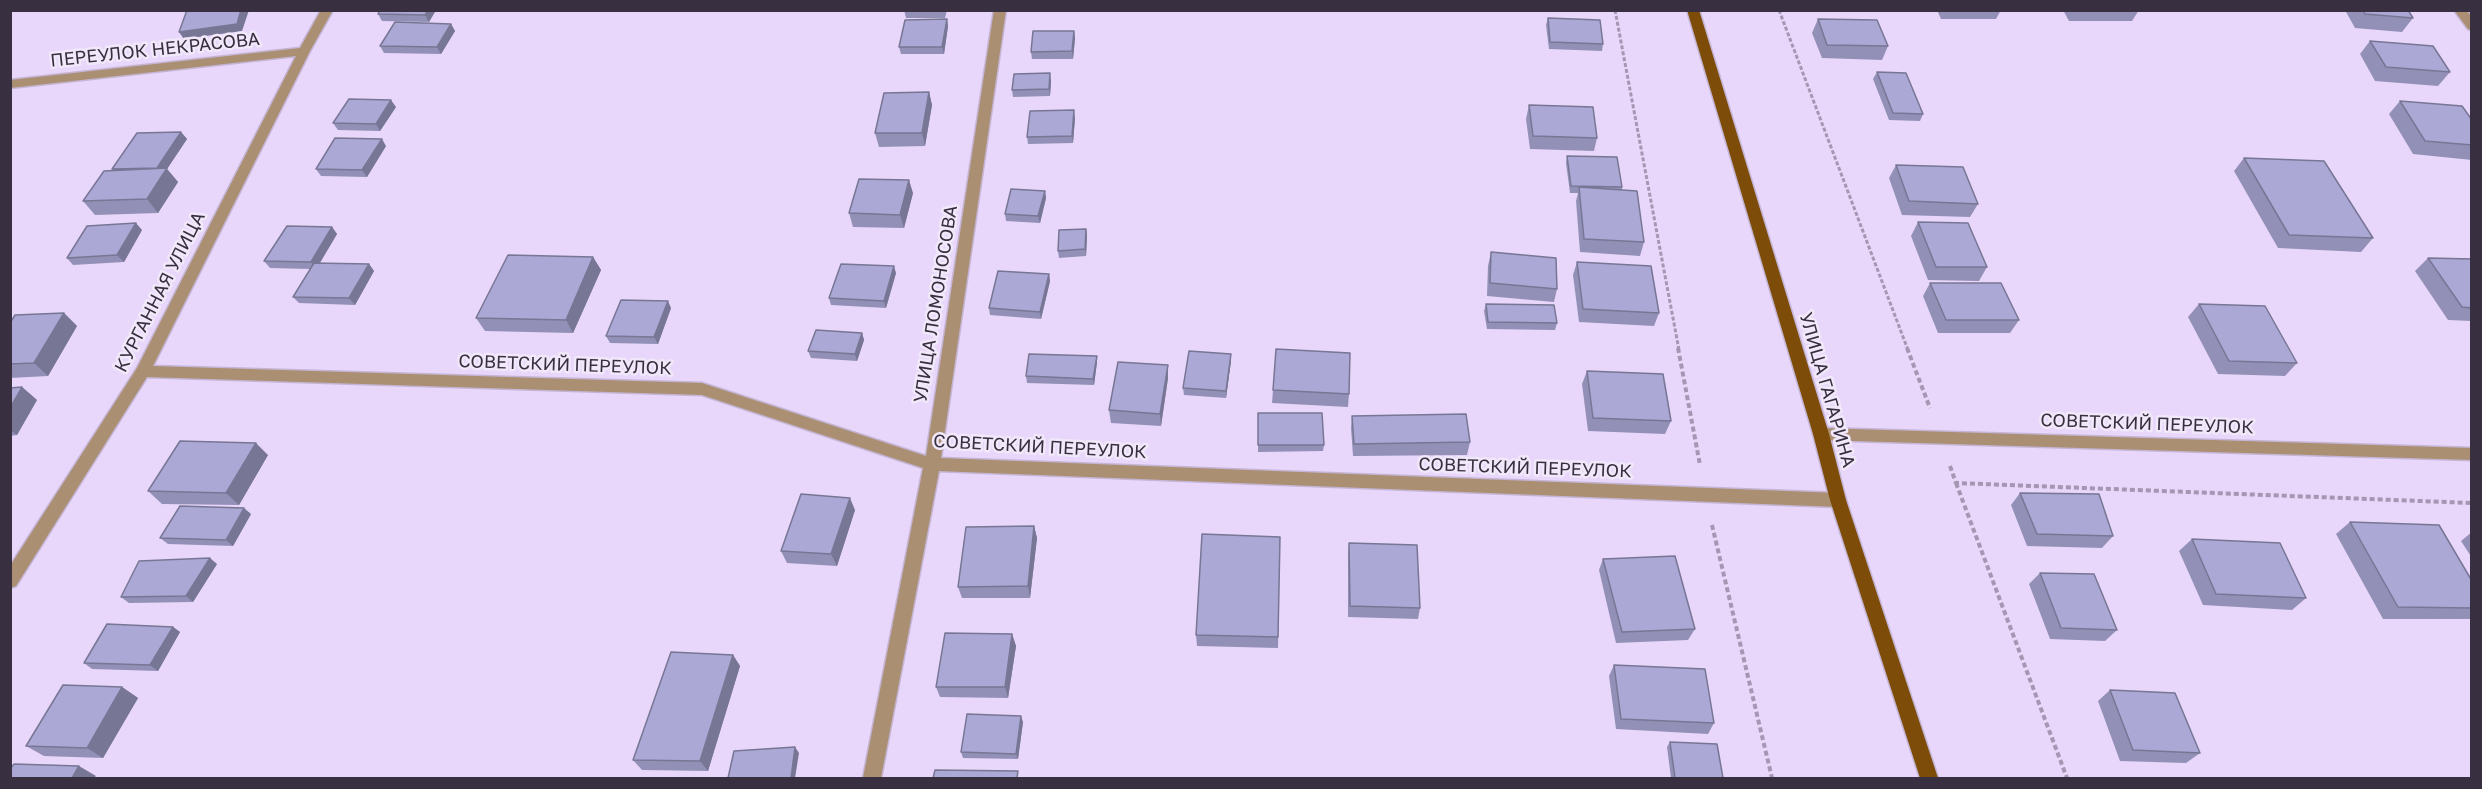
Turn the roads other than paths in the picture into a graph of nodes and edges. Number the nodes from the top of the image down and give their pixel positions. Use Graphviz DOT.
graph roads {
  1 [pos="327,10"];
  2 [pos="1000,10"];
  3 [pos="1693,10"];
  4 [pos="2460,10"];
  5 [pos="2472,26"];
  6 [pos="303,51"];
  7 [pos="10,84"];
  8 [pos="143,371"];
  9 [pos="1821,434"];
  10 [pos="2472,454"];
  11 [pos="932,464"];
  12 [pos="1838,500"];
  13 [pos="10,581"];
  14 [pos="872,778"];
  15 [pos="1929,778"];
  1 -- 6 [label="street, КУРГАННАЯ УЛИЦА"];
  2 -- 11 [label="street, УЛИЦА ЛОМОНОСОВА"];
  3 -- 9 [label="main road, УЛИЦА ГАГАРИНА"];
  4 -- 5 [label="street"];
  6 -- 7 [label="street, ПЕРЕУЛОК НЕКРАСОВА"];
  6 -- 8 [label="street, КУРГАННАЯ УЛИЦА"];
  8 -- 11 [label="street, СОВЕТСКИЙ ПЕРЕУЛОК"];
  8 -- 13 [label="street, КУРГАННАЯ УЛИЦА"];
  9 -- 10 [label="street, СОВЕТСКИЙ ПЕРЕУЛОК"];
  9 -- 12 [label="main road, УЛИЦА ГАГАРИНА"];
  11 -- 12 [label="street, СОВЕТСКИЙ ПЕРЕУЛОК"];
  11 -- 14 [label="street, УЛИЦА ЛОМОНОСОВА"];
  12 -- 15 [label="main road, УЛИЦА ГАГАРИНА"];
}
